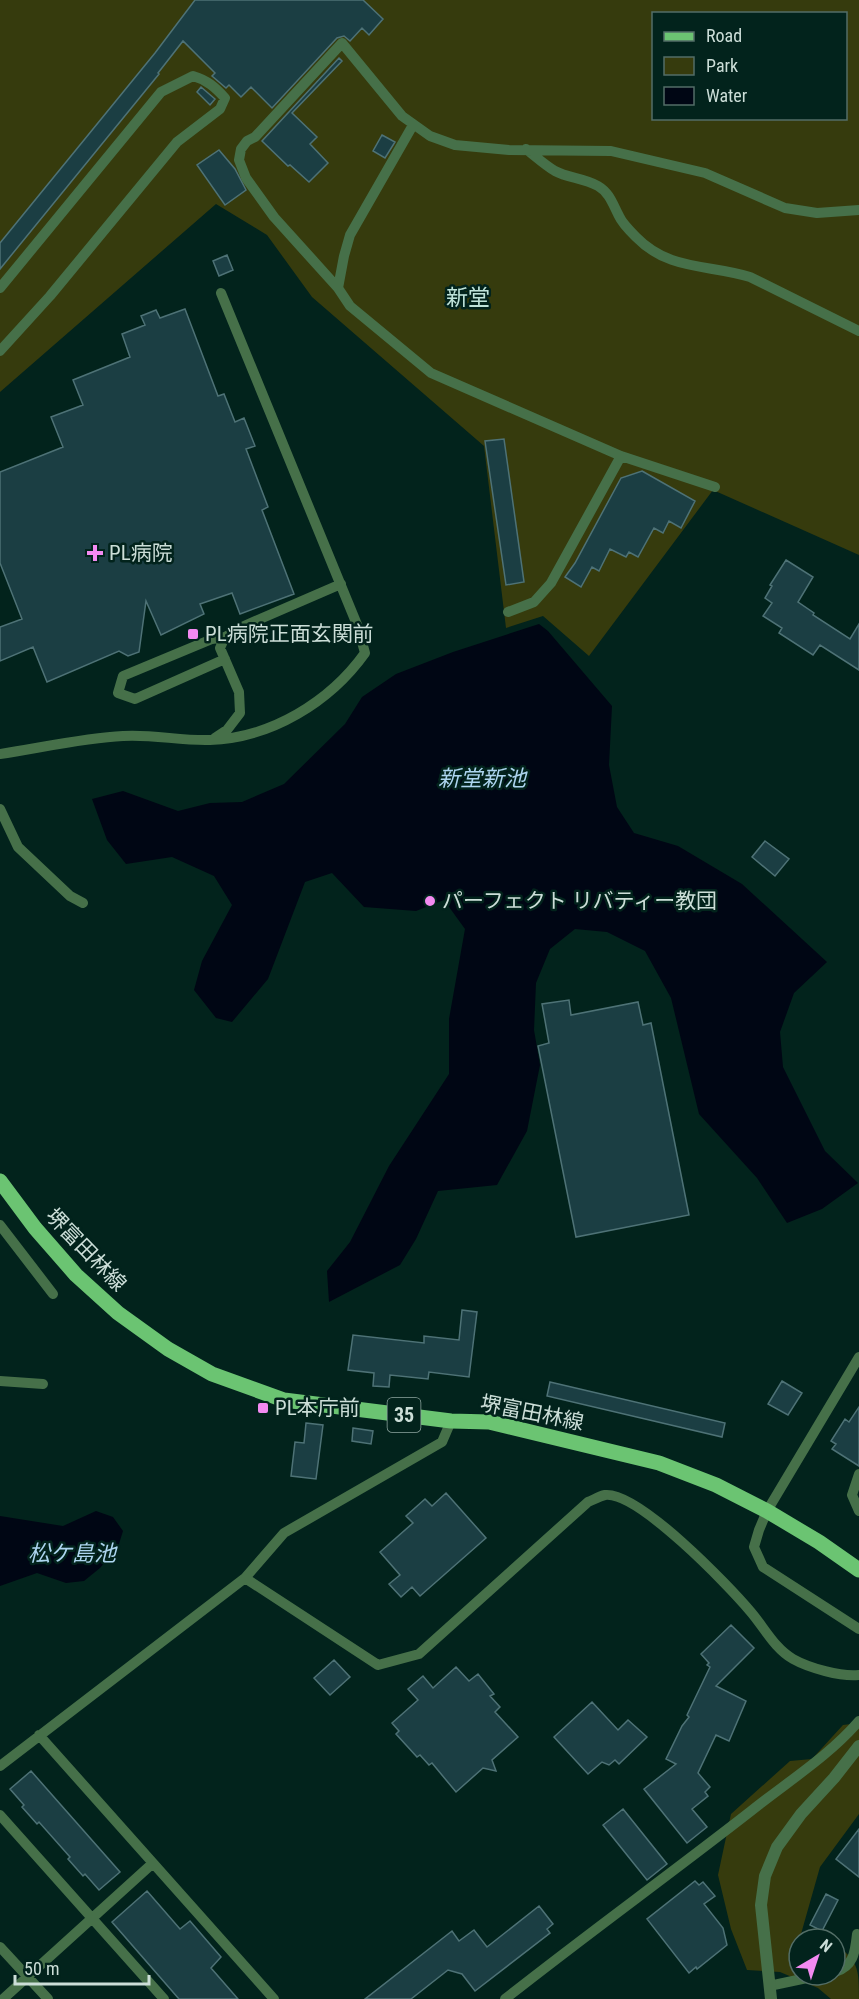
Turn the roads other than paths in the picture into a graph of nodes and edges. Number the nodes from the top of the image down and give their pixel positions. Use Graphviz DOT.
graph roads {
  1 [pos="413,125"];
  2 [pos="526,149"];
  3 [pos="859,210"];
  4 [pos="0,288"];
  5 [pos="338,288"];
  6 [pos="221,293"];
  7 [pos="859,331"];
  8 [pos="0,351"];
  9 [pos="621,456"];
  10 [pos="715,487"];
  11 [pos="341,584"];
  12 [pos="508,612"];
  13 [pos="225,638"];
  14 [pos="225,659"];
  15 [pos="212,740"];
  16 [pos="0,754"];
  17 [pos="0,809"];
  18 [pos="83,903"];
  19 [pos="0,1180"];
  20 [pos="0,1225"];
  21 [pos="53,1294"];
  22 [pos="859,1357"];
  23 [pos="0,1381"];
  24 [pos="43,1384"];
  25 [pos="451,1420"];
  26 [pos="859,1474"];
  27 [pos="767,1511"];
  28 [pos="859,1511"];
  29 [pos="859,1570"];
  30 [pos="245,1578"];
  31 [pos="859,1629"];
  32 [pos="859,1675"];
  33 [pos="859,1720"];
  34 [pos="39,1735"];
  35 [pos="859,1746"];
  36 [pos="0,1766"];
  37 [pos="0,1815"];
  38 [pos="153,1863"];
  39 [pos="93,1919"];
  40 [pos="857,1934"];
  41 [pos="0,1947"];
  42 [pos="847,1966"];
  43 [pos="28,1978"];
  44 [pos="787,1982"];
  45 [pos="769,1986"];
  46 [pos="3,1999"];
  47 [pos="48,1999"];
  48 [pos="165,1999"];
  49 [pos="274,1999"];
  50 [pos="505,1999"];
  51 [pos="771,1999"];
  1 -- 2 [label="lane"];
  1 -- 5 [label="lane"];
  1 -- 5 [label="lane"];
  2 -- 3 [label="lane"];
  2 -- 7 [label="lane"];
  4 -- 8 [label="lane"];
  5 -- 9 [label="lane"];
  6 -- 11 [label="lane"];
  9 -- 10 [label="lane"];
  9 -- 12 [label="lane"];
  11 -- 13 [label="lane"];
  11 -- 15 [label="lane"];
  13 -- 14 [label="lane"];
  13 -- 14 [label="lane"];
  14 -- 15 [label="lane"];
  15 -- 16 [label="lane"];
  17 -- 18 [label="lane"];
  19 -- 25 [label="main road, 堺富田林線 / 35"];
  20 -- 21 [label="lane"];
  22 -- 27 [label="lane"];
  23 -- 24 [label="lane"];
  25 -- 27 [label="main road, 堺富田林線 / 35"];
  25 -- 30 [label="lane"];
  26 -- 28 [label="lane"];
  27 -- 29 [label="main road, 堺富田林線 / 35"];
  27 -- 31 [label="lane"];
  30 -- 32 [label="lane"];
  30 -- 34 [label="lane"];
  33 -- 50 [label="lane"];
  34 -- 36 [label="lane"];
  34 -- 38 [label="lane"];
  35 -- 45 [label="street"];
  37 -- 39 [label="lane"];
  38 -- 39 [label="lane"];
  38 -- 49 [label="lane"];
  39 -- 43 [label="lane"];
  39 -- 48 [label="lane"];
  40 -- 42 [label="lane"];
  41 -- 43 [label="lane"];
  43 -- 46 [label="lane"];
  43 -- 47 [label="lane"];
  44 -- 45 [label="lane"];
  45 -- 51 [label="street"];
}
